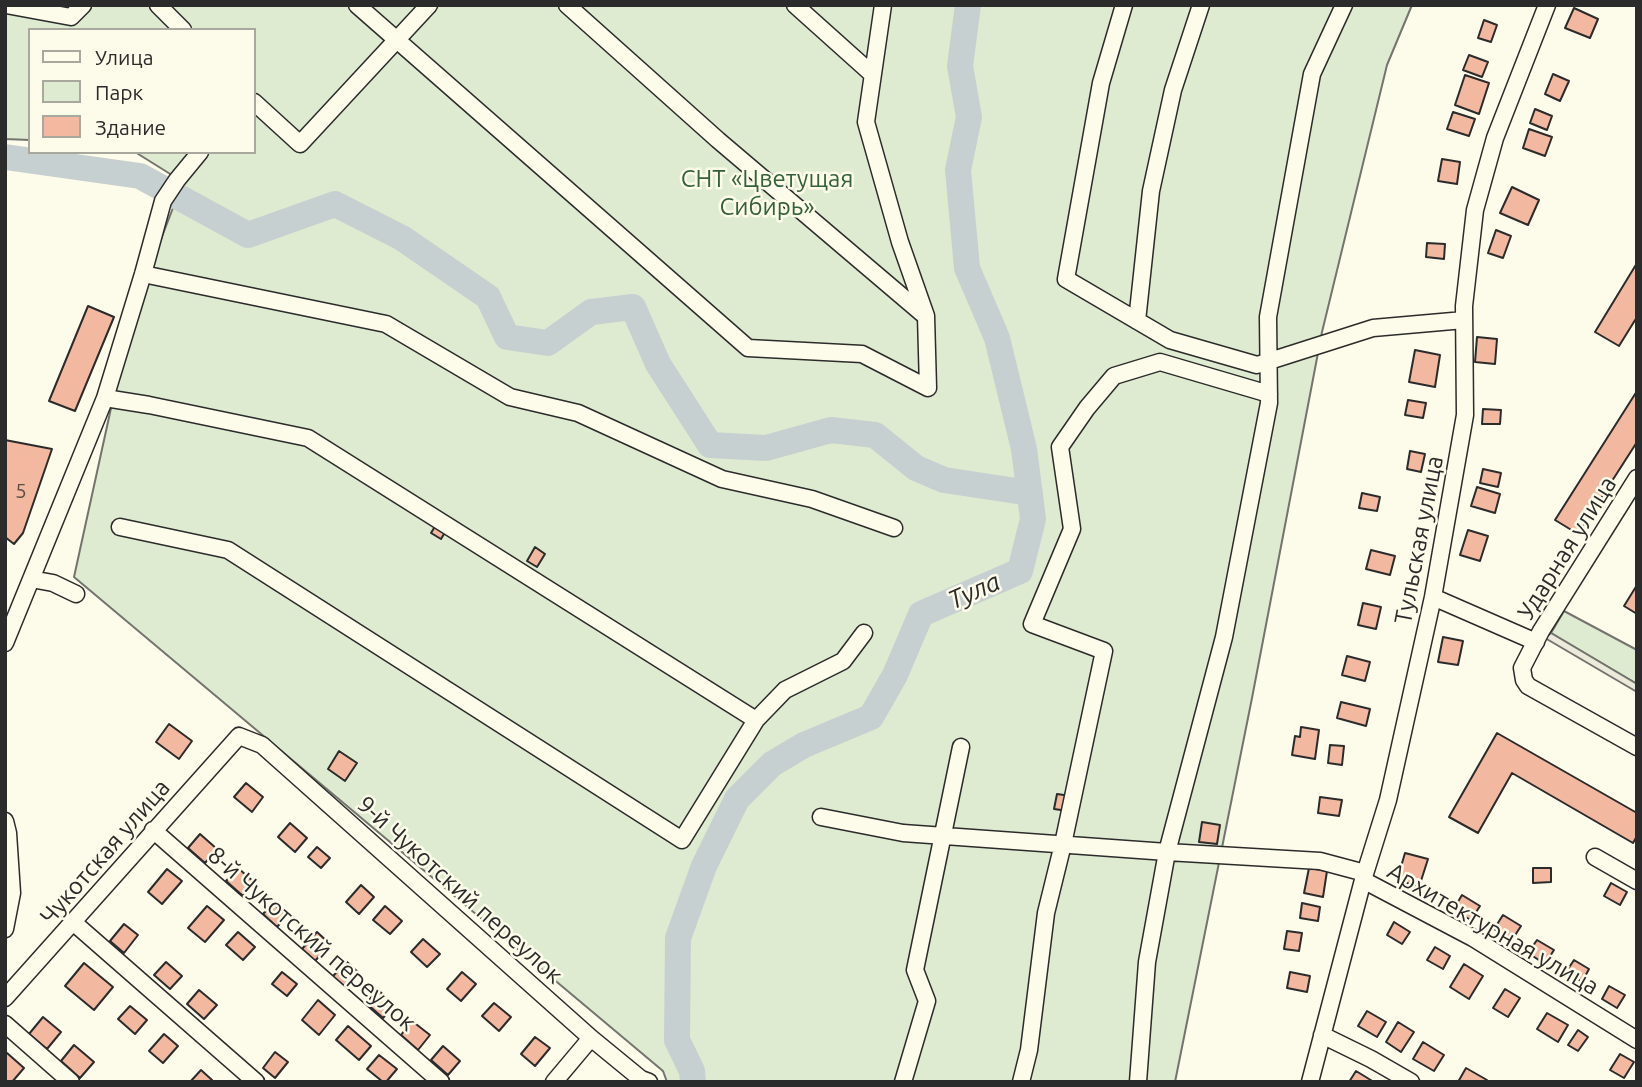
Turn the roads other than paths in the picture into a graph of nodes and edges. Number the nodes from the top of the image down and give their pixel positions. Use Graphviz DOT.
graph roads {
  1 [pos="6,5"];
  2 [pos="83,5"];
  3 [pos="159,5"];
  4 [pos="357,5"];
  5 [pos="429,5"];
  6 [pos="566,5"];
  7 [pos="795,5"];
  8 [pos="883,5"];
  9 [pos="1124,5"];
  10 [pos="1201,5"];
  11 [pos="1344,5"];
  12 [pos="1547,5"];
  13 [pos="181,28"];
  14 [pos="396,41"];
  15 [pos="872,74"];
  16 [pos="256,104"];
  17 [pos="198,154"];
  18 [pos="143,274"];
  19 [pos="926,316"];
  20 [pos="1464,320"];
  21 [pos="1137,321"];
  22 [pos="1269,361"];
  23 [pos="1269,394"];
  24 [pos="105,398"];
  25 [pos="1637,478"];
  26 [pos="120,527"];
  27 [pos="894,528"];
  28 [pos="31,579"];
  29 [pos="76,594"];
  30 [pos="1433,597"];
  31 [pos="864,633"];
  32 [pos="1536,642"];
  33 [pos="5,643"];
  34 [pos="756,720"];
  35 [pos="239,736"];
  36 [pos="961,747"];
  37 [pos="1637,747"];
  38 [pos="821,817"];
  39 [pos="5,821"];
  40 [pos="153,831"];
  41 [pos="942,835"];
  42 [pos="1063,844"];
  43 [pos="1167,852"];
  44 [pos="1595,857"];
  45 [pos="1364,877"];
  46 [pos="1637,881"];
  47 [pos="73,922"];
  48 [pos="5,929"];
  49 [pos="5,999"];
  50 [pos="5,1024"];
  51 [pos="1322,1035"];
  52 [pos="591,1038"];
  53 [pos="1637,1040"];
  54 [pos="71,1082"];
  55 [pos="256,1082"];
  56 [pos="441,1082"];
  57 [pos="554,1082"];
  58 [pos="649,1082"];
  59 [pos="903,1082"];
  60 [pos="1021,1082"];
  61 [pos="1138,1082"];
  62 [pos="1310,1082"];
  63 [pos="1411,1082"];
  1 -- 2 [label="street"];
  3 -- 13 [label="street"];
  4 -- 14 [label="street"];
  5 -- 14 [label="street"];
  6 -- 19 [label="street"];
  7 -- 15 [label="street"];
  8 -- 15 [label="street"];
  9 -- 21 [label="street"];
  10 -- 21 [label="street"];
  11 -- 22 [label="street"];
  12 -- 20 [label="street, Тульская улица"];
  14 -- 16 [label="street"];
  14 -- 19 [label="street"];
  15 -- 19 [label="street"];
  17 -- 18 [label="street"];
  18 -- 24 [label="street"];
  18 -- 27 [label="street"];
  20 -- 22 [label="street"];
  20 -- 30 [label="street, Тульская улица"];
  21 -- 22 [label="street"];
  22 -- 23 [label="street"];
  23 -- 42 [label="street"];
  23 -- 43 [label="street"];
  24 -- 28 [label="street"];
  24 -- 34 [label="street"];
  25 -- 32 [label="street, Ударная улица"];
  26 -- 34 [label="street"];
  28 -- 29 [label="street"];
  28 -- 33 [label="street"];
  30 -- 32 [label="street"];
  30 -- 45 [label="street, Тульская улица"];
  31 -- 34 [label="street"];
  32 -- 37 [label="street, Ударная улица"];
  35 -- 40 [label="street, Чукотская улица"];
  35 -- 52 [label="street, 9-й Чукотский переулок"];
  36 -- 41 [label="street"];
  38 -- 41 [label="street, Архитектурная улица"];
  39 -- 48 [label="street"];
  40 -- 47 [label="street, Чукотская улица"];
  40 -- 56 [label="street, 8-й Чукотский переулок"];
  41 -- 42 [label="street, Архитектурная улица"];
  41 -- 59 [label="street"];
  42 -- 43 [label="street, Архитектурная улица"];
  42 -- 60 [label="street"];
  43 -- 45 [label="street, Архитектурная улица"];
  43 -- 61 [label="street"];
  44 -- 46 [label="street"];
  45 -- 51 [label="street, Тульская улица"];
  45 -- 53 [label="street, Архитектурная улица"];
  47 -- 49 [label="street, Чукотская улица"];
  47 -- 55 [label="street"];
  50 -- 54 [label="street"];
  51 -- 62 [label="street, Тульская улица"];
  51 -- 63 [label="street"];
  52 -- 57 [label="street"];
  52 -- 58 [label="street, 9-й Чукотский переулок"];
}
